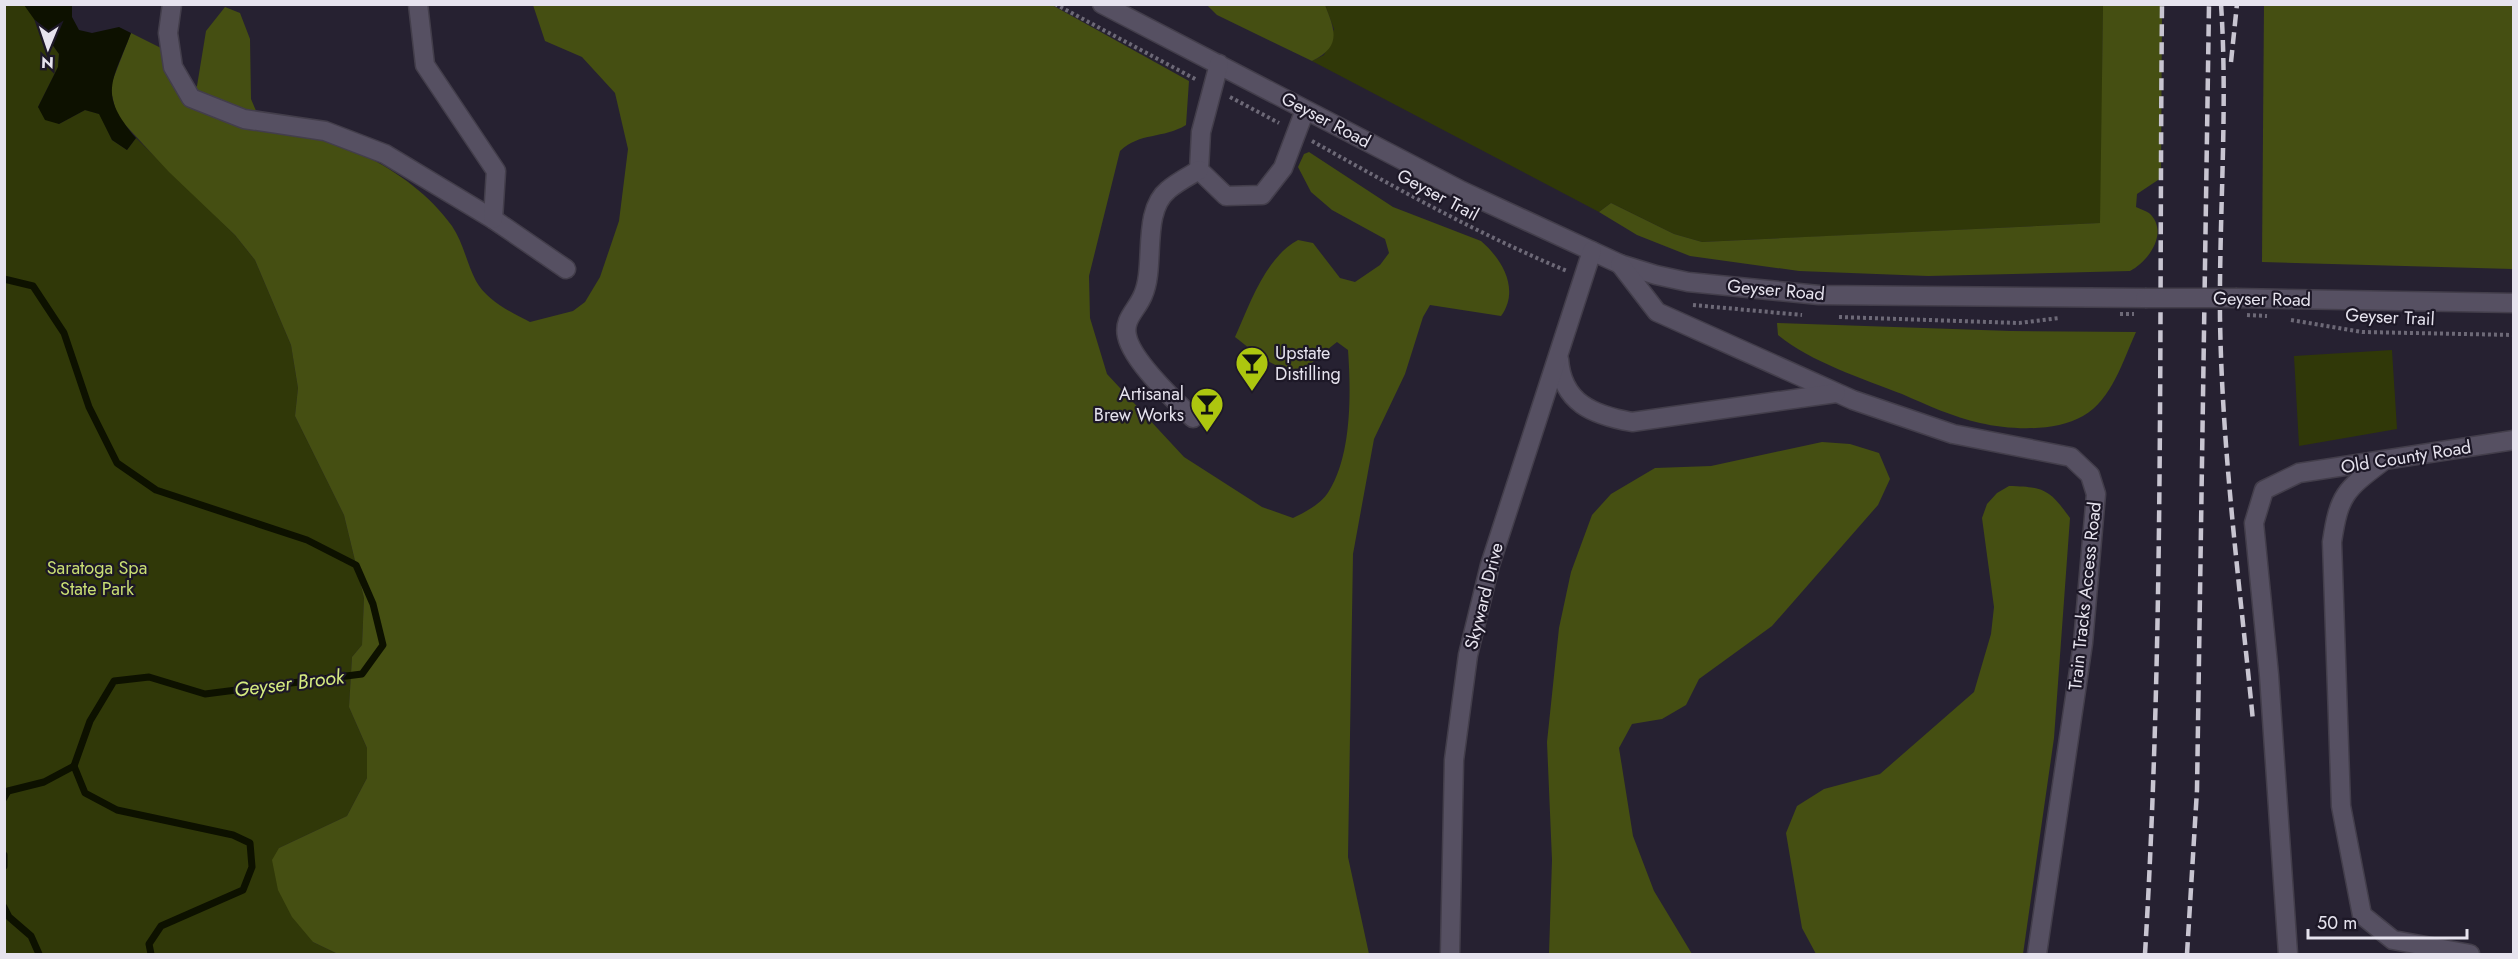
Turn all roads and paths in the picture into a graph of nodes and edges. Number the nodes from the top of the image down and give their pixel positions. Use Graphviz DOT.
graph roads {
  1 [pos="172,4"];
  2 [pos="418,4"];
  3 [pos="1055,4"];
  4 [pos="1102,4"];
  5 [pos="1219,64"];
  6 [pos="1197,80"];
  7 [pos="1222,93"];
  8 [pos="1305,110"];
  9 [pos="1276,121"];
  10 [pos="1306,137"];
  11 [pos="1199,170"];
  12 [pos="493,219"];
  13 [pos="1592,251"];
  14 [pos="1620,264"];
  15 [pos="1561,268"];
  16 [pos="566,269"];
  17 [pos="2514,303"];
  18 [pos="2267,316"];
  19 [pos="2514,334"];
  20 [pos="1558,353"];
  21 [pos="1836,393"];
  22 [pos="1193,418"];
  23 [pos="2514,440"];
  24 [pos="2384,460"];
  25 [pos="1450,954"];
  26 [pos="2037,954"];
  27 [pos="2288,954"];
  28 [pos="2470,954"];
  1 -- 12 [label="street"];
  2 -- 12 [label="street"];
  3 -- 6 [label="path"];
  4 -- 5 [label="street, Geyser Road"];
  5 -- 8 [label="street, Geyser Road"];
  5 -- 11 [label="street"];
  7 -- 9 [label="path"];
  8 -- 11 [label="street"];
  8 -- 13 [label="street, Geyser Road"];
  10 -- 15 [label="path, Geyser Trail"];
  11 -- 22 [label="street"];
  12 -- 16 [label="street"];
  13 -- 14 [label="street, Geyser Road"];
  13 -- 20 [label="street, Skyward Drive"];
  14 -- 17 [label="street, Geyser Road, bridge"];
  14 -- 21 [label="street, Train Tracks Access Road"];
  18 -- 19 [label="path, Geyser Trail"];
  20 -- 21 [label="street"];
  20 -- 25 [label="street, Skyward Drive"];
  21 -- 26 [label="street, Train Tracks Access Road"];
  23 -- 24 [label="street, Old County Road"];
  24 -- 27 [label="street, Old County Road"];
  24 -- 28 [label="street"];
}
